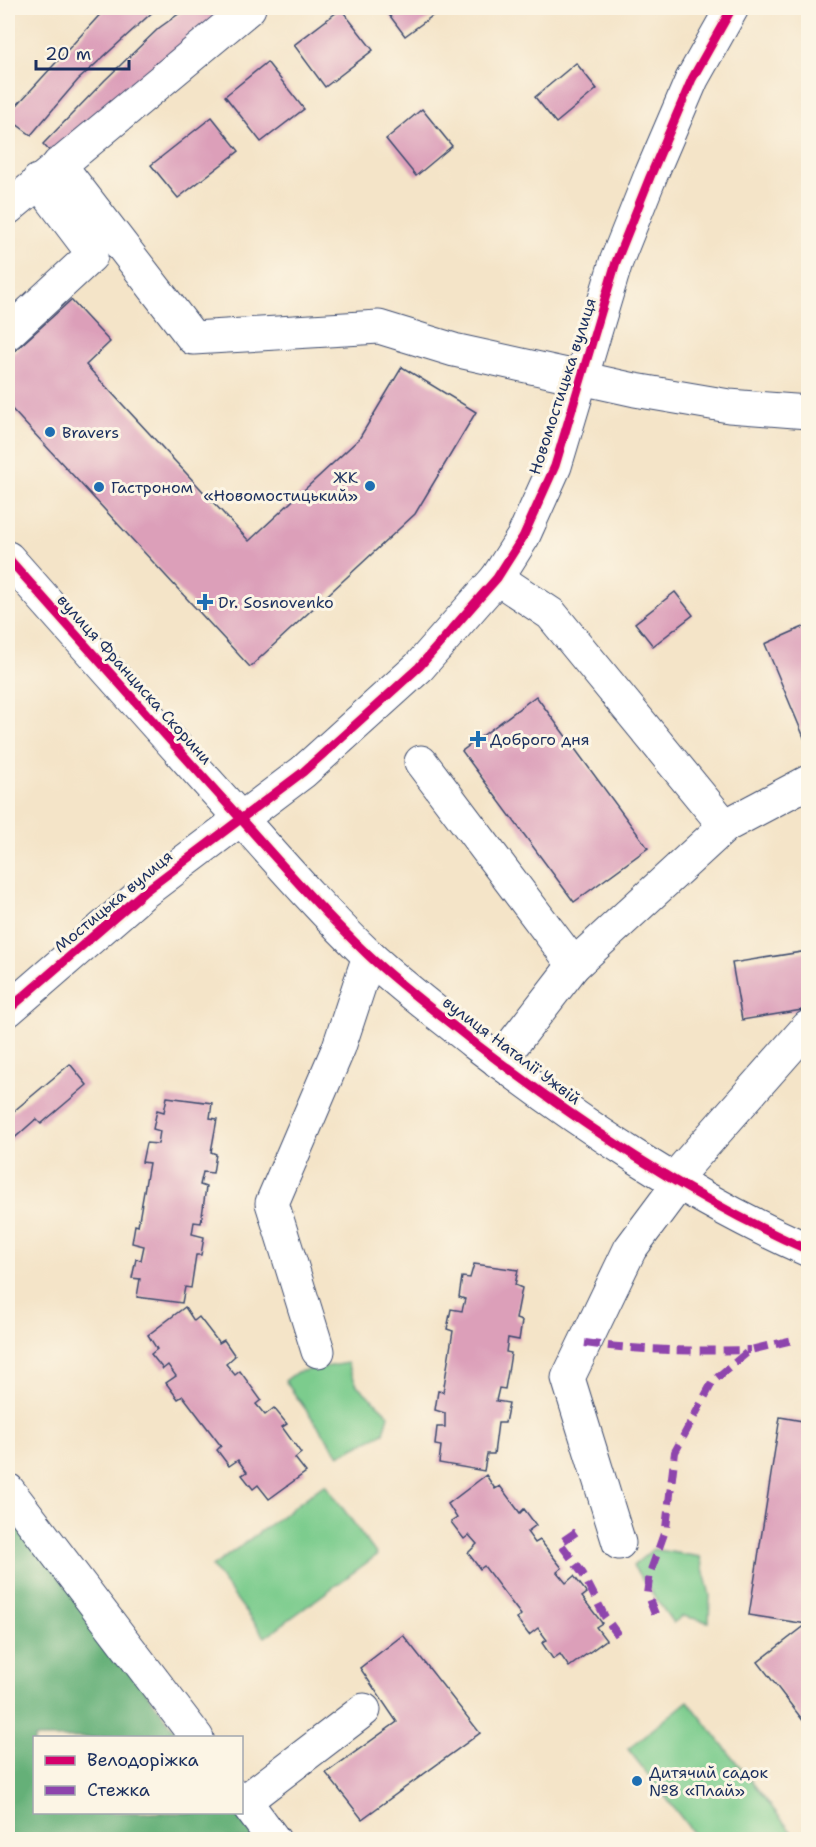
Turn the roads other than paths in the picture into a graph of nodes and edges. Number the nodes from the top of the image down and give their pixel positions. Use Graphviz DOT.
graph roads {
  1 [pos="249,8"];
  2 [pos="732,8"];
  3 [pos="48,173"];
  4 [pos="8,208"];
  5 [pos="8,333"];
  6 [pos="583,378"];
  7 [pos="808,412"];
  8 [pos="8,558"];
  9 [pos="497,578"];
  10 [pos="421,762"];
  11 [pos="808,782"];
  12 [pos="240,819"];
  13 [pos="725,826"];
  14 [pos="369,956"];
  15 [pos="574,965"];
  16 [pos="8,1010"];
  17 [pos="808,1027"];
  18 [pos="500,1062"];
  19 [pos="677,1181"];
  20 [pos="808,1250"];
  21 [pos="318,1352"];
  22 [pos="8,1490"];
  23 [pos="619,1543"];
  24 [pos="364,1710"];
  25 [pos="196,1736"];
  26 [pos="243,1799"];
  27 [pos="274,1839"];
  1 -- 3 [label="street"];
  2 -- 6 [label="street, Новомостицька вулиця"];
  3 -- 4 [label="street"];
  3 -- 5 [label="street"];
  3 -- 6 [label="street"];
  6 -- 7 [label="street"];
  6 -- 9 [label="street, Новомостицька вулиця"];
  8 -- 12 [label="street, вулиця Франциска Скорини"];
  9 -- 12 [label="street, Новомостицька вулиця"];
  9 -- 13 [label="street"];
  10 -- 15 [label="street"];
  11 -- 13 [label="street"];
  12 -- 14 [label="street, вулиця Наталії Ужвій"];
  12 -- 16 [label="street, Мостицька вулиця"];
  13 -- 15 [label="street"];
  14 -- 18 [label="street, вулиця Наталії Ужвій"];
  14 -- 21 [label="street"];
  15 -- 18 [label="street"];
  17 -- 19 [label="street"];
  18 -- 19 [label="street, вулиця Наталії Ужвій"];
  19 -- 20 [label="street, вулиця Наталії Ужвій"];
  19 -- 23 [label="street"];
  22 -- 25 [label="street"];
  24 -- 26 [label="street"];
  26 -- 27 [label="street"];
}
